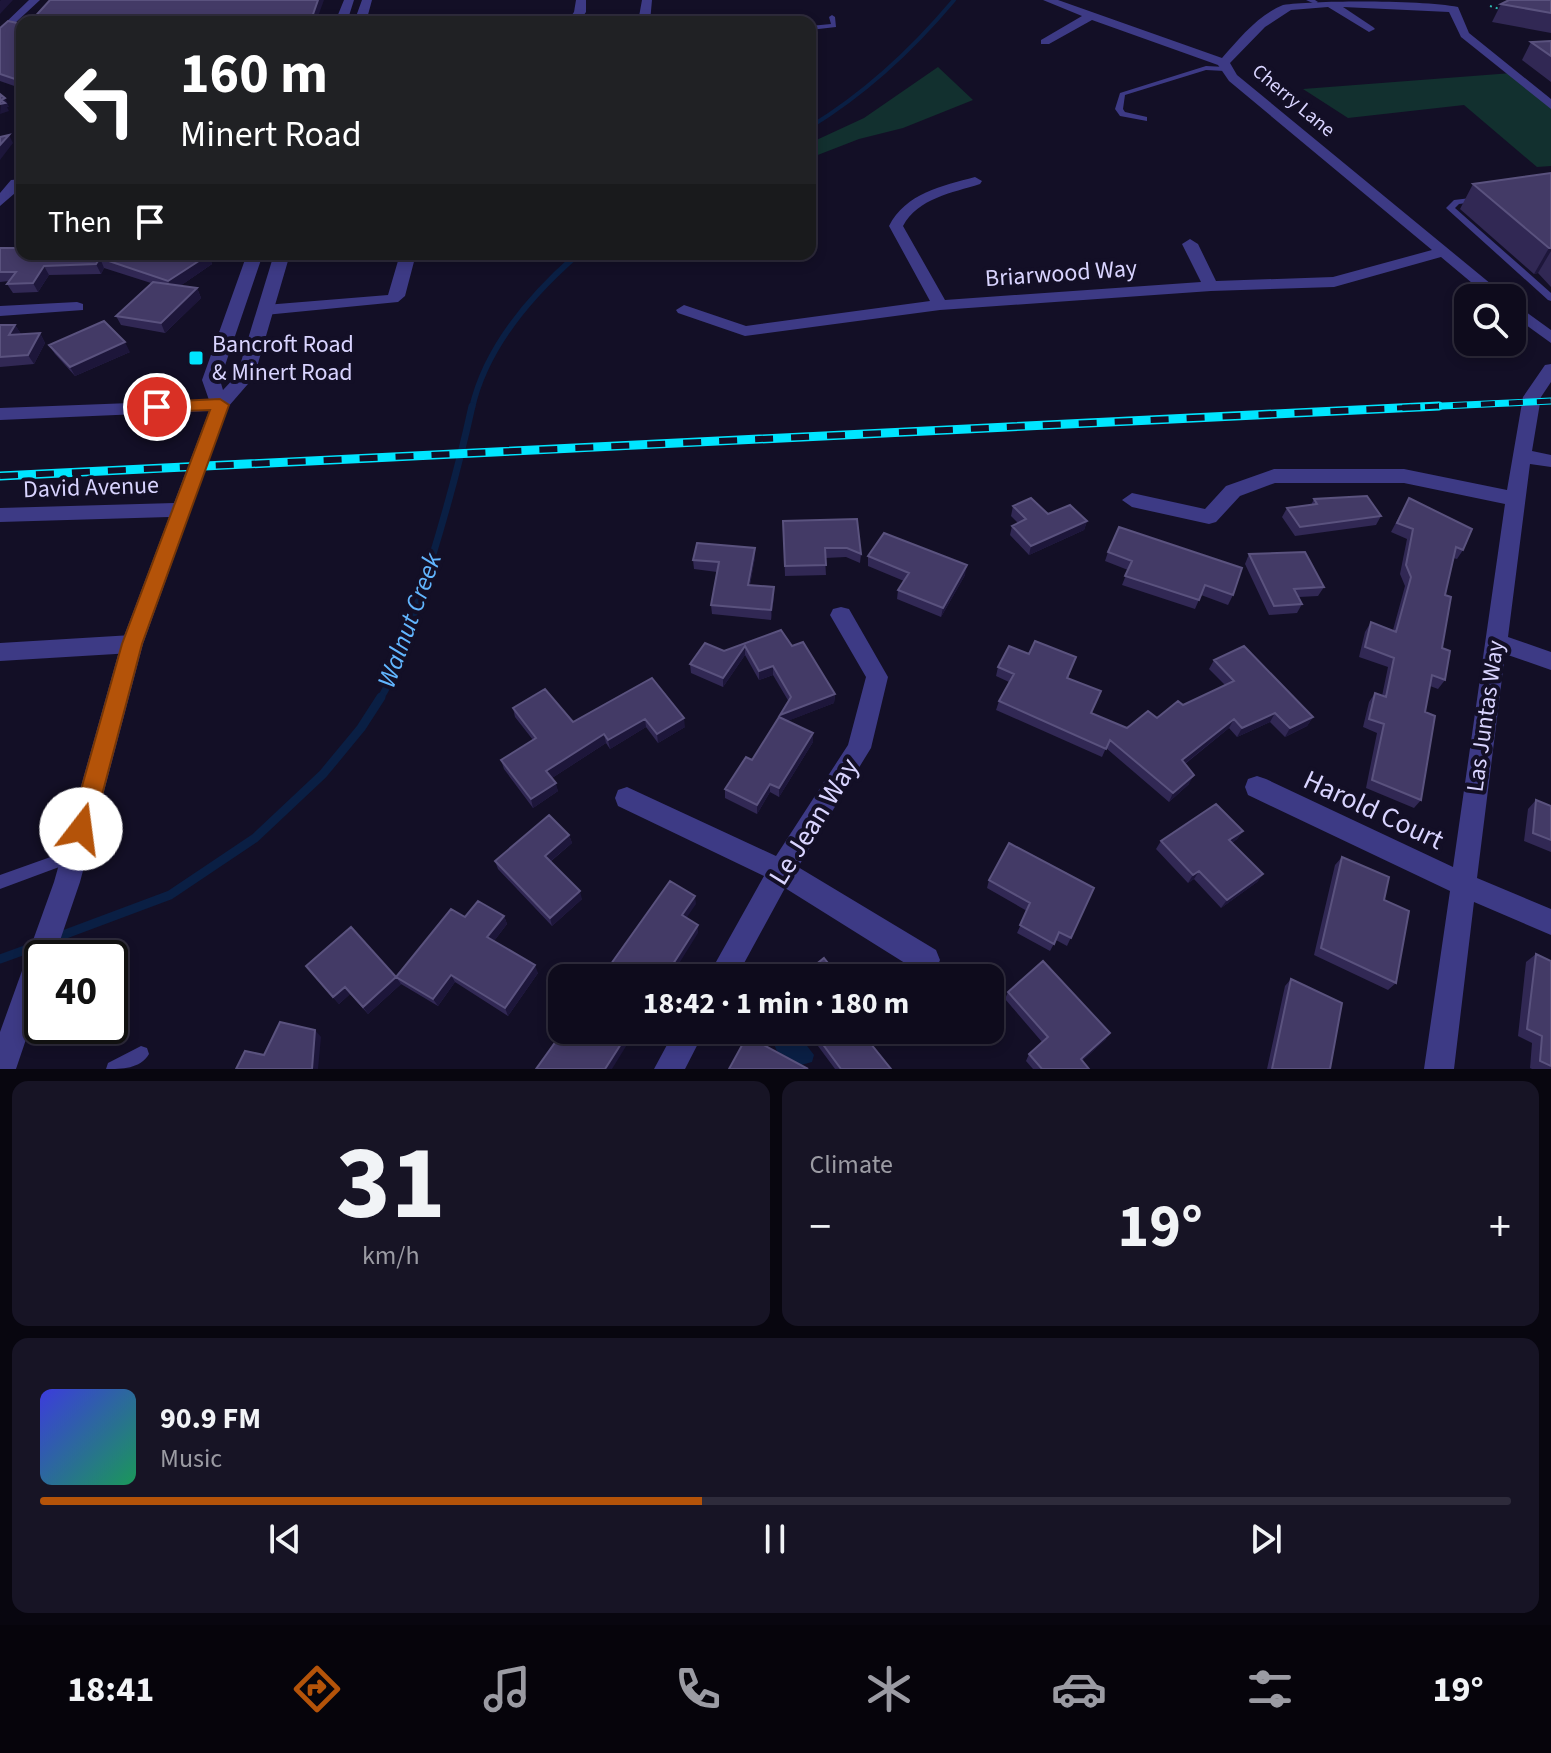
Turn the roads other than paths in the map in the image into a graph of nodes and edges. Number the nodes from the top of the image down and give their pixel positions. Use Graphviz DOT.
graph roads {
  1 [pos="35,0"];
  2 [pos="1048,0"];
  3 [pos="1440,0"];
  4 [pos="1312,1"];
  5 [pos="1328,2"];
  6 [pos="1407,4"];
  7 [pos="1458,5"];
  8 [pos="1092,15"];
  9 [pos="19,16"];
  10 [pos="832,17"];
  11 [pos="16,18"];
  12 [pos="816,28"];
  13 [pos="1369,29"];
  14 [pos="0,34"];
  15 [pos="1045,42"];
  16 [pos="1224,66"];
  17 [pos="1551,105"];
  18 [pos="1144,119"];
  19 [pos="975,181"];
  20 [pos="16,183"];
  21 [pos="1484,198"];
  22 [pos="0,202"];
  23 [pos="1190,244"];
  24 [pos="1442,252"];
  25 [pos="253,260"];
  26 [pos="280,260"];
  27 [pos="406,260"];
  28 [pos="1482,284"];
  29 [pos="1211,286"];
  30 [pos="1551,298"];
  31 [pos="940,305"];
  32 [pos="77,307"];
  33 [pos="265,310"];
  34 [pos="684,310"];
  35 [pos="0,311"];
  36 [pos="1526,318"];
  37 [pos="1551,338"];
  38 [pos="1551,369"];
  39 [pos="220,405"];
  40 [pos="0,414"];
  41 [pos="1522,456"];
  42 [pos="1551,461"];
  43 [pos="1515,499"];
  44 [pos="1132,500"];
  45 [pos="183,510"];
  46 [pos="0,515"];
  47 [pos="841,615"];
  48 [pos="1495,641"];
  49 [pos="132,644"];
  50 [pos="0,652"];
  51 [pos="1551,661"];
  52 [pos="1257,787"];
  53 [pos="627,798"];
  54 [pos="74,855"];
  55 [pos="781,871"];
  56 [pos="0,882"];
  57 [pos="1465,885"];
  58 [pos="1551,922"];
  59 [pos="926,960"];
  60 [pos="729,964"];
  61 [pos="683,1044"];
  62 [pos="141,1054"];
  63 [pos="1443,1067"];
  64 [pos="1,1069"];
  65 [pos="114,1069"];
  66 [pos="669,1069"];
  1 -- 9 [label="street"];
  2 -- 8 [label="street"];
  3 -- 6 [label="street, Cherry Lane"];
  4 -- 5 [label="street, Cherry Lane"];
  4 -- 16 [label="street, Cherry Lane"];
  5 -- 6 [label="street, Cherry Lane"];
  5 -- 13 [label="street"];
  6 -- 7 [label="street, Cherry Lane"];
  7 -- 17 [label="street"];
  8 -- 15 [label="street"];
  8 -- 16 [label="street"];
  10 -- 12 [label="lane"];
  11 -- 14 [label="street"];
  16 -- 18 [label="lane"];
  16 -- 24 [label="street, Cherry Lane"];
  19 -- 31 [label="street"];
  20 -- 22 [label="street"];
  21 -- 30 [label="lane"];
  23 -- 29 [label="street"];
  24 -- 28 [label="street, Cherry Lane"];
  24 -- 29 [label="street, Briarwood Way"];
  25 -- 39 [label="street"];
  26 -- 33 [label="street"];
  27 -- 33 [label="street"];
  29 -- 31 [label="street, Briarwood Way"];
  31 -- 34 [label="street, Briarwood Way"];
  32 -- 35 [label="street"];
  33 -- 39 [label="street"];
  36 -- 37 [label="street"];
  38 -- 41 [label="street, Las Juntas Way"];
  39 -- 40 [label="street"];
  39 -- 45 [label="street"];
  41 -- 42 [label="street"];
  41 -- 43 [label="street, Las Juntas Way"];
  43 -- 44 [label="street"];
  43 -- 48 [label="street, Las Juntas Way"];
  45 -- 46 [label="street, David Avenue"];
  45 -- 49 [label="street"];
  47 -- 55 [label="street, Le Jean Way"];
  48 -- 51 [label="street"];
  48 -- 57 [label="street, Las Juntas Way"];
  49 -- 50 [label="street"];
  49 -- 54 [label="street"];
  52 -- 57 [label="street, Harold Court"];
  53 -- 55 [label="street"];
  54 -- 56 [label="lane"];
  54 -- 64 [label="street"];
  55 -- 59 [label="street"];
  55 -- 60 [label="street, Le Jean Way"];
  57 -- 58 [label="street, Harold Court"];
  57 -- 63 [label="street, Las Juntas Way"];
  61 -- 66 [label="street"];
  62 -- 65 [label="lane"];
}
